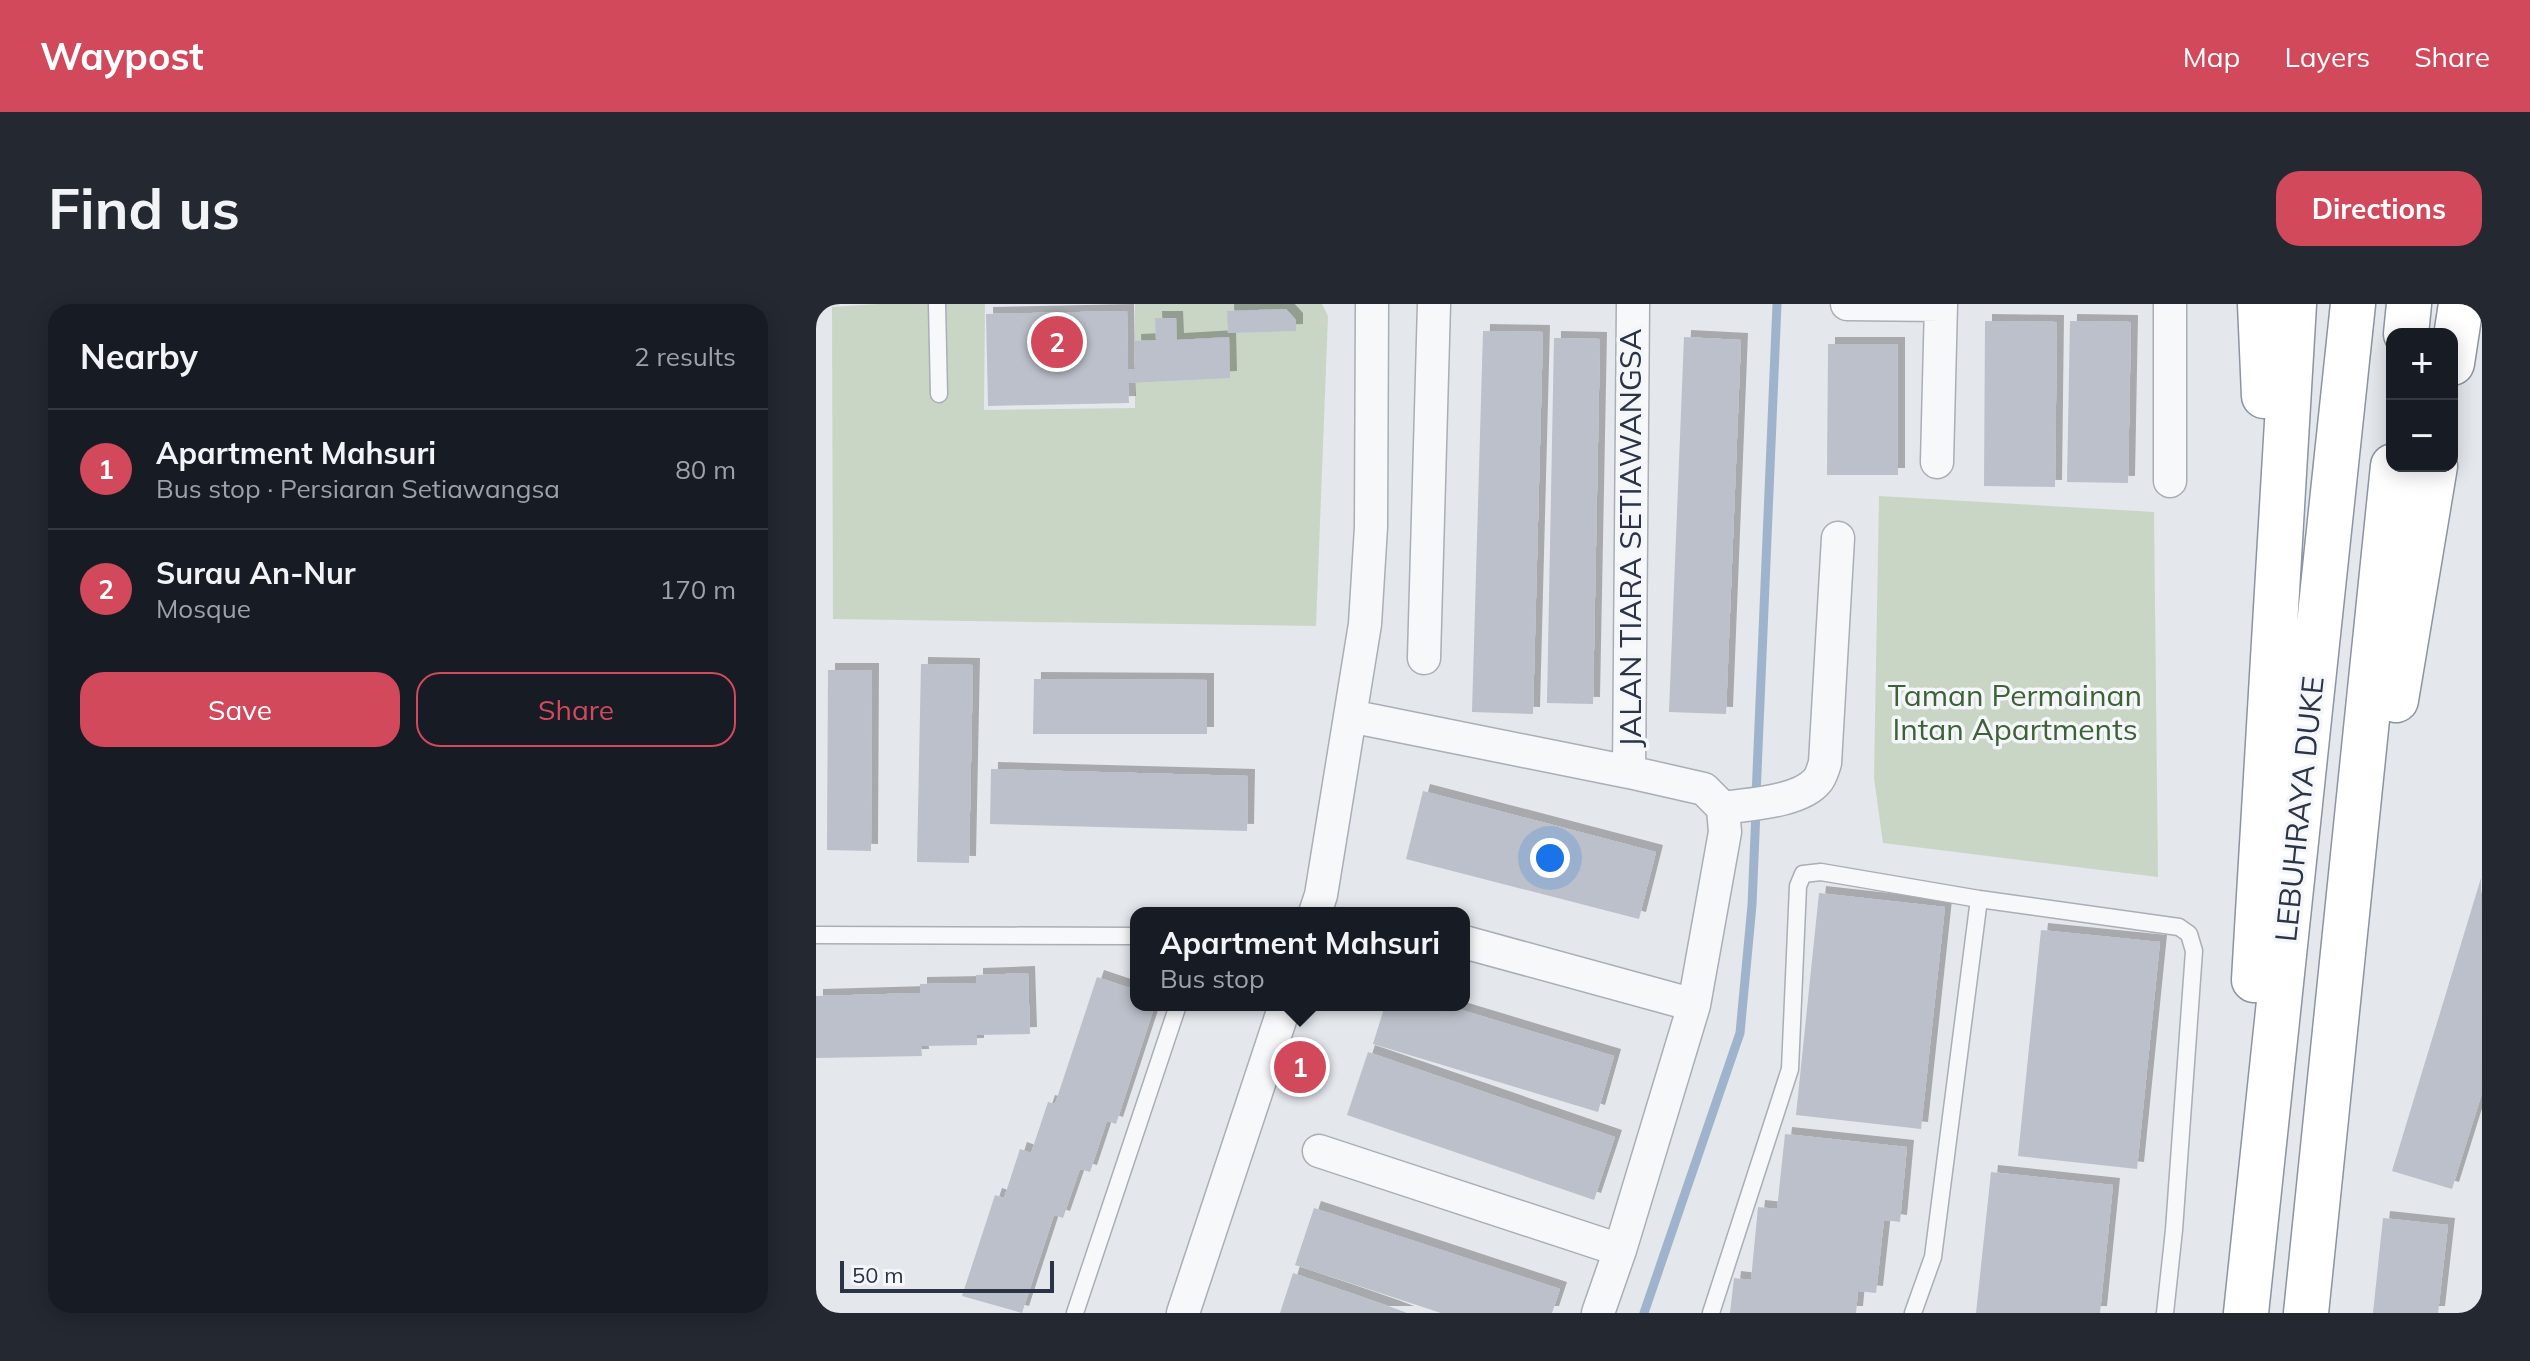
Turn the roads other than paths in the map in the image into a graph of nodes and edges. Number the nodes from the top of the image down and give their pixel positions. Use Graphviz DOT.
graph roads {
  1 [pos="937,304"];
  2 [pos="1372,304"];
  3 [pos="1434,304"];
  4 [pos="1633,304"];
  5 [pos="1847,304"];
  6 [pos="2170,304"];
  7 [pos="2260,304"];
  8 [pos="2294,304"];
  9 [pos="2353,304"];
  10 [pos="2409,304"];
  11 [pos="2461,304"];
  12 [pos="1941,305"];
  13 [pos="2407,328"];
  14 [pos="2457,328"];
  15 [pos="939,394"];
  16 [pos="1937,462"];
  17 [pos="2392,472"];
  18 [pos="2434,472"];
  19 [pos="2170,481"];
  20 [pos="1838,538"];
  21 [pos="2275,622"];
  22 [pos="1424,658"];
  23 [pos="1350,716"];
  24 [pos="1629,772"];
  25 [pos="1733,806"];
  26 [pos="1979,899"];
  27 [pos="1317,907"];
  28 [pos="816,935"];
  29 [pos="1130,936"];
  30 [pos="1470,944"];
  31 [pos="1694,1005"];
  32 [pos="1176,1011"];
  33 [pos="1283,1011"];
  34 [pos="2327,1114"];
  35 [pos="2268,1116"];
  36 [pos="1319,1151"];
  37 [pos="1620,1250"];
  38 [pos="1075,1313"];
  39 [pos="1183,1313"];
  40 [pos="1598,1313"];
  41 [pos="1711,1313"];
  42 [pos="1913,1313"];
  43 [pos="2165,1313"];
  44 [pos="2246,1313"];
  45 [pos="2306,1313"];
  1 -- 15 [label="lane"];
  2 -- 23 [label="street"];
  3 -- 22 [label="street"];
  4 -- 24 [label="street, JALAN TIARA SETIAWANGSA"];
  5 -- 12 [label="street"];
  6 -- 19 [label="street"];
  7 -- 21 [label="highway"];
  8 -- 21 [label="highway"];
  9 -- 35 [label="highway, LEBUHRAYA DUKE"];
  10 -- 13 [label="highway"];
  11 -- 14 [label="highway"];
  12 -- 16 [label="street"];
  17 -- 34 [label="highway, LEBUHRAYA DUKE"];
  18 -- 34 [label="highway"];
  20 -- 25 [label="street"];
  21 -- 35 [label="highway"];
  23 -- 24 [label="street"];
  23 -- 27 [label="street"];
  24 -- 25 [label="street"];
  25 -- 31 [label="street"];
  26 -- 41 [label="lane"];
  26 -- 42 [label="lane"];
  26 -- 43 [label="lane"];
  28 -- 29 [label="lane"];
  30 -- 31 [label="street"];
  31 -- 37 [label="street"];
  32 -- 38 [label="lane"];
  33 -- 39 [label="street"];
  34 -- 45 [label="highway, LEBUHRAYA DUKE"];
  35 -- 44 [label="highway, LEBUHRAYA DUKE"];
  36 -- 37 [label="street"];
  37 -- 40 [label="street"];
}
